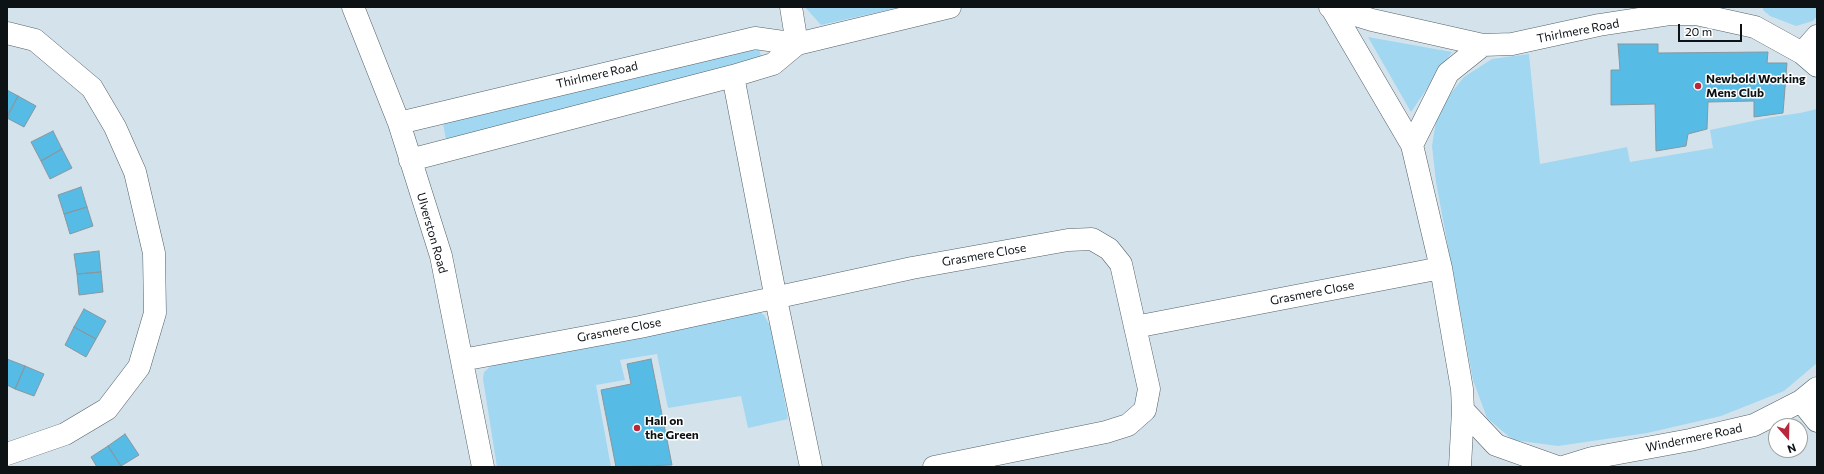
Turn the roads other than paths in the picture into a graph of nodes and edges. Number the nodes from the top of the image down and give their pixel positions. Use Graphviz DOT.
graph roads {
  1 [pos="354,7"];
  2 [pos="791,7"];
  3 [pos="950,7"];
  4 [pos="1330,7"];
  5 [pos="1671,11"];
  6 [pos="7,33"];
  7 [pos="1817,36"];
  8 [pos="797,44"];
  9 [pos="1484,45"];
  10 [pos="1810,59"];
  11 [pos="733,76"];
  12 [pos="399,123"];
  13 [pos="1412,145"];
  14 [pos="410,160"];
  15 [pos="1441,268"];
  16 [pos="776,299"];
  17 [pos="1135,327"];
  18 [pos="462,360"];
  19 [pos="1809,394"];
  20 [pos="1463,410"];
  21 [pos="1817,421"];
  22 [pos="7,454"];
  23 [pos="483,467"];
  24 [pos="811,467"];
  25 [pos="934,467"];
  26 [pos="1460,467"];
  27 [pos="1558,467"];
  28 [pos="1564,467"];
  1 -- 12 [label="street, Ulverston Road"];
  2 -- 8 [label="street"];
  3 -- 8 [label="street, Thirlmere Road"];
  4 -- 9 [label="street, Thirlmere Road"];
  4 -- 13 [label="street, Thirlmere Road"];
  5 -- 9 [label="street, Thirlmere Road"];
  5 -- 10 [label="street, Thirlmere Road"];
  6 -- 22 [label="street"];
  7 -- 10 [label="street, Thirlmere Road"];
  8 -- 11 [label="street, Thirlmere Road"];
  8 -- 12 [label="street, Thirlmere Road"];
  9 -- 13 [label="street"];
  11 -- 14 [label="street, Thirlmere Road"];
  11 -- 16 [label="street"];
  12 -- 14 [label="street, Ulverston Road"];
  13 -- 15 [label="street, Thirlmere Road"];
  14 -- 18 [label="street, Ulverston Road"];
  15 -- 17 [label="street, Grasmere Close"];
  15 -- 20 [label="street"];
  16 -- 17 [label="street, Grasmere Close"];
  16 -- 18 [label="street, Grasmere Close"];
  16 -- 24 [label="street"];
  17 -- 25 [label="street, Grasmere Close"];
  18 -- 23 [label="street, Ulverston Road"];
  19 -- 21 [label="street"];
  19 -- 28 [label="street, Windermere Road"];
  20 -- 26 [label="street"];
  20 -- 27 [label="street"];
}
